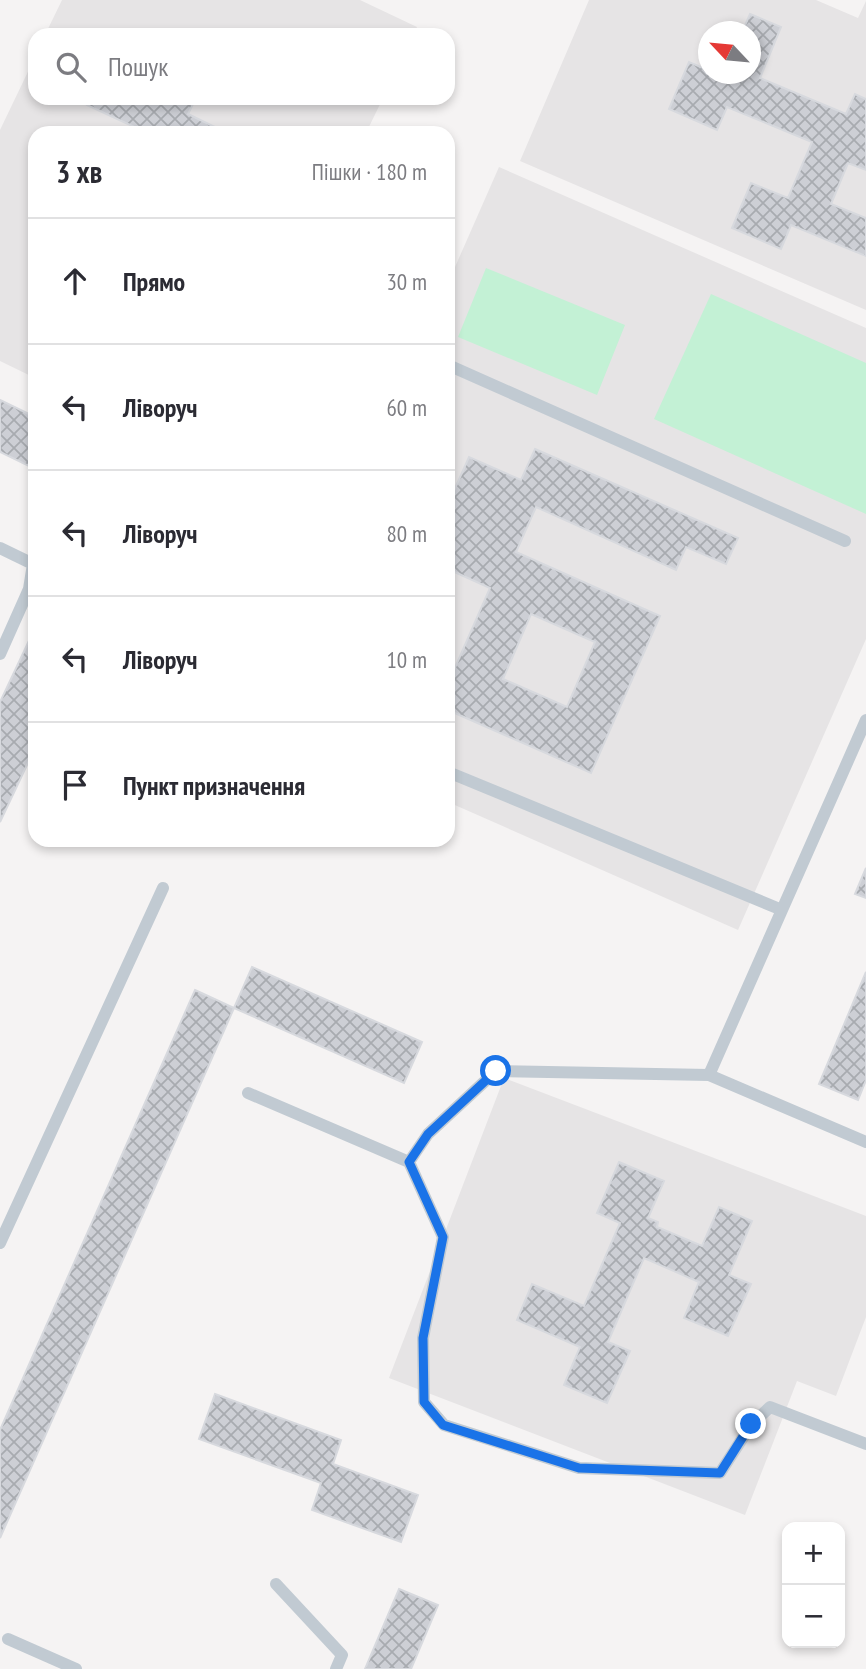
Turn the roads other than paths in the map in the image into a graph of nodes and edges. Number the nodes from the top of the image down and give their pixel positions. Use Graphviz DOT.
graph roads {
  1 [pos="455,368"];
  2 [pos="845,541"];
  3 [pos="0,548"];
  4 [pos="28,562"];
  5 [pos="28,591"];
  6 [pos="0,654"];
  7 [pos="866,720"];
  8 [pos="455,775"];
  9 [pos="163,888"];
  10 [pos="782,909"];
  11 [pos="709,1075"];
  12 [pos="248,1093"];
  13 [pos="866,1142"];
  14 [pos="409,1162"];
  15 [pos="0,1243"];
  16 [pos="866,1444"];
  17 [pos="276,1584"];
  18 [pos="8,1639"];
  19 [pos="76,1669"];
  20 [pos="337,1669"];
  1 -- 2 [label="lane"];
  3 -- 4 [label="lane"];
  5 -- 6 [label="lane"];
  7 -- 10 [label="lane"];
  8 -- 10 [label="lane"];
  9 -- 15 [label="lane"];
  10 -- 11 [label="lane"];
  11 -- 13 [label="lane"];
  11 -- 14 [label="lane"];
  12 -- 14 [label="lane"];
  14 -- 16 [label="lane"];
  17 -- 20 [label="lane"];
  18 -- 19 [label="lane"];
}
